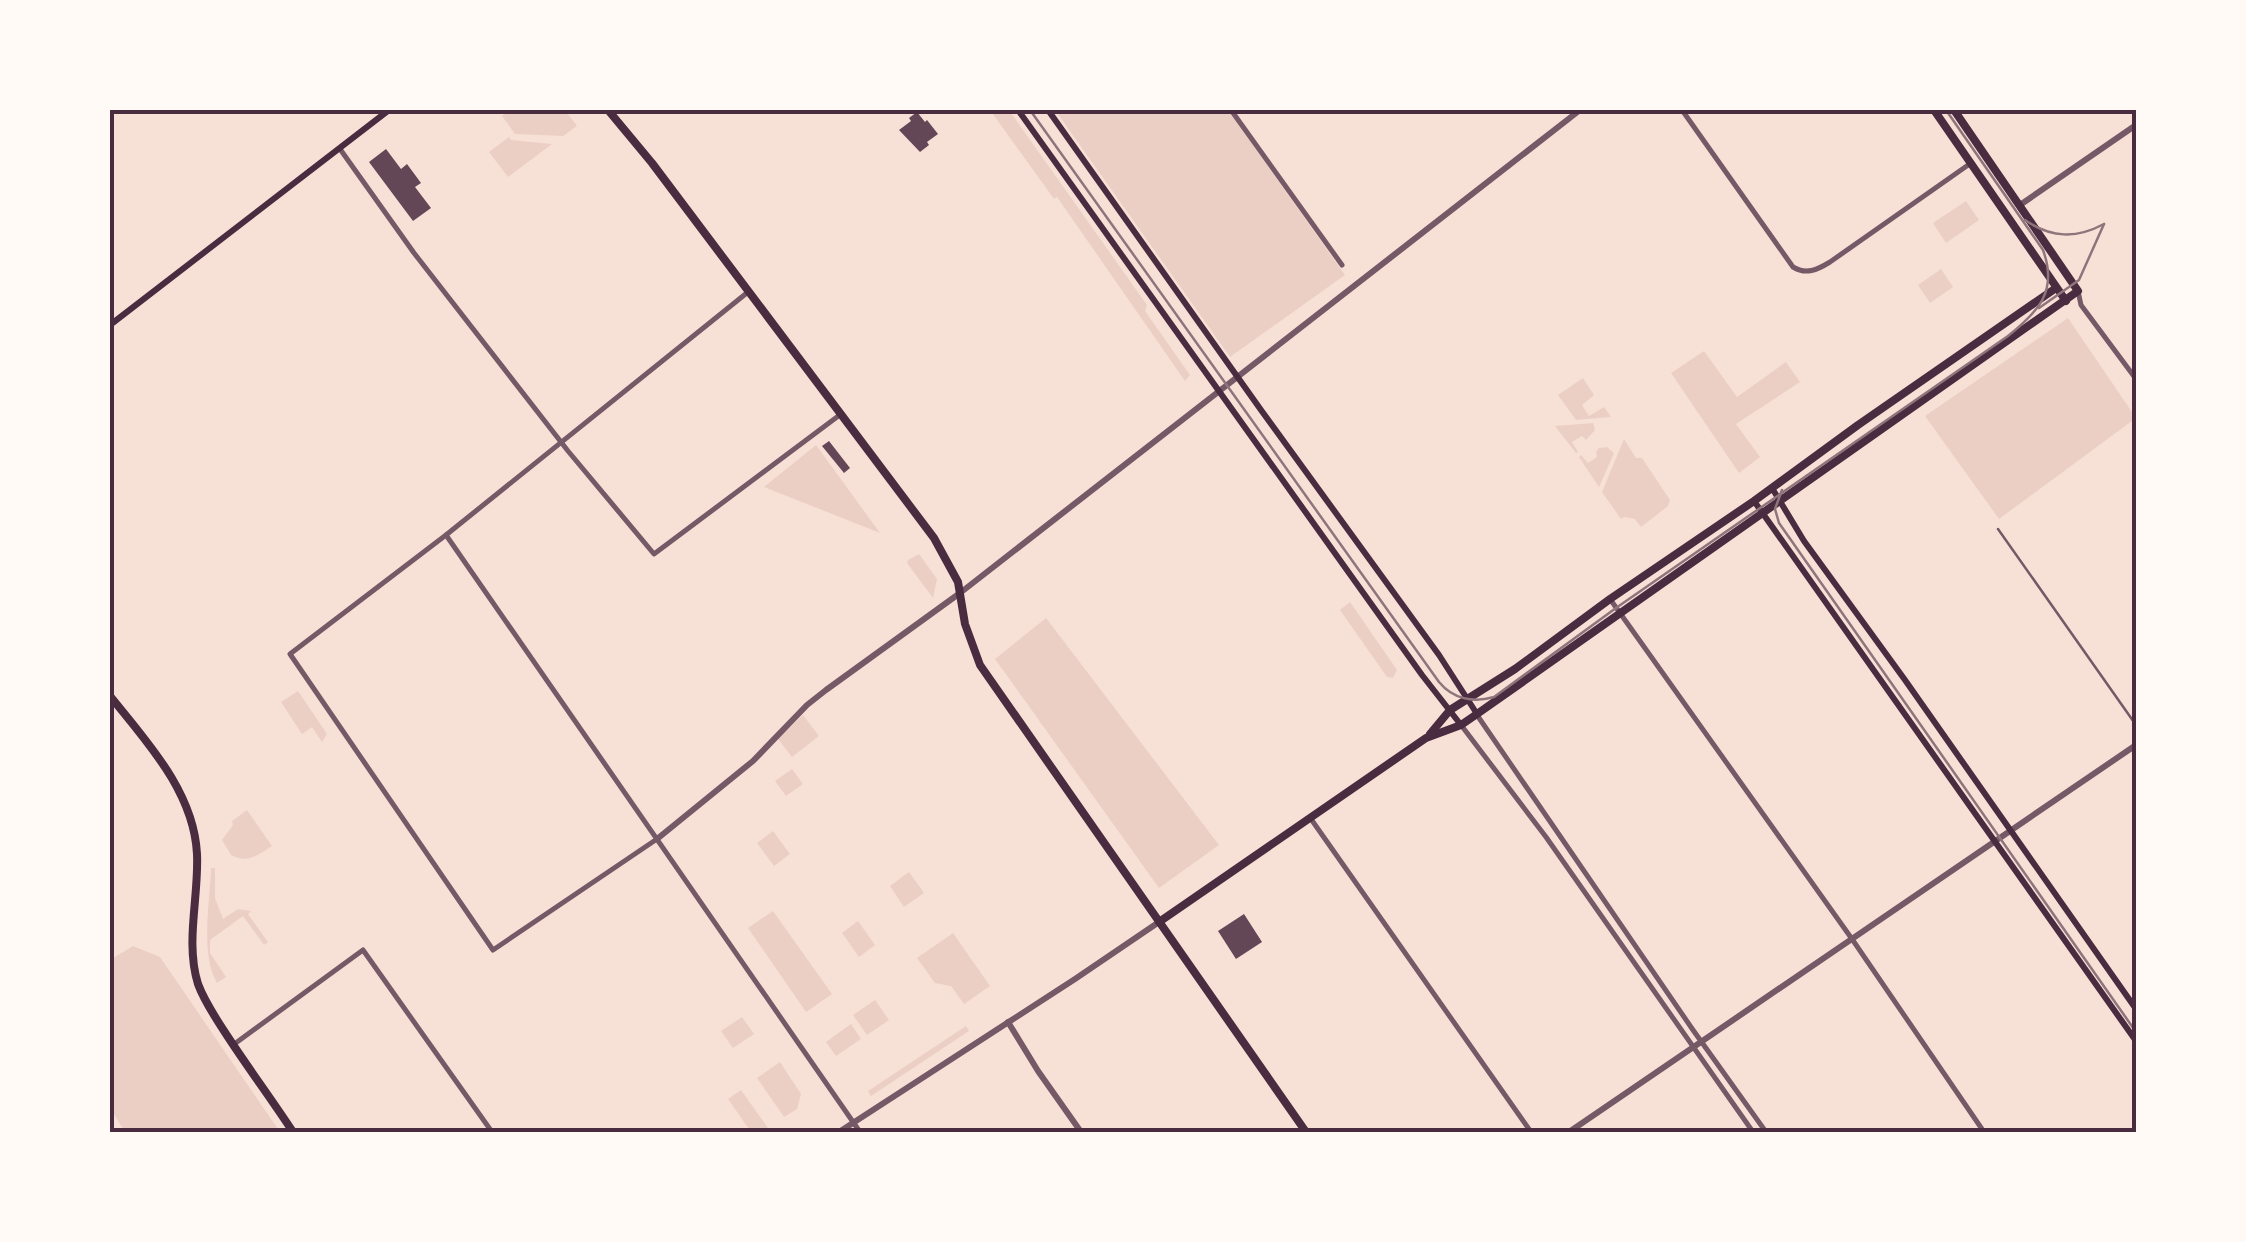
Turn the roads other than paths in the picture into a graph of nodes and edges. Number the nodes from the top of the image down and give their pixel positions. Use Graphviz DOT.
graph roads {
  1 [pos="389,110"];
  2 [pos="608,110"];
  3 [pos="1018,110"];
  4 [pos="1048,110"];
  5 [pos="1231,110"];
  6 [pos="1580,110"];
  7 [pos="1682,110"];
  8 [pos="1934,110"];
  9 [pos="1954,110"];
  10 [pos="2136,125"];
  11 [pos="338,147"];
  12 [pos="1971,163"];
  13 [pos="2020,205"];
  14 [pos="1342,265"];
  15 [pos="2056,288"];
  16 [pos="2078,291"];
  17 [pos="748,292"];
  18 [pos="2066,300"];
  19 [pos="2081,305"];
  20 [pos="110,326"];
  21 [pos="1238,376"];
  22 [pos="2136,379"];
  23 [pos="1219,391"];
  24 [pos="841,414"];
  25 [pos="560,442"];
  26 [pos="1772,488"];
  27 [pos="1754,501"];
  28 [pos="1780,501"];
  29 [pos="1763,513"];
  30 [pos="1998,528"];
  31 [pos="446,535"];
  32 [pos="960,593"];
  33 [pos="1610,599"];
  34 [pos="1619,614"];
  35 [pos="110,696"];
  36 [pos="1468,699"];
  37 [pos="1450,710"];
  38 [pos="1477,714"];
  39 [pos="1461,725"];
  40 [pos="2136,725"];
  41 [pos="1426,738"];
  42 [pos="2136,745"];
  43 [pos="1311,819"];
  44 [pos="2012,832"];
  45 [pos="657,839"];
  46 [pos="1996,843"];
  47 [pos="1159,922"];
  48 [pos="1852,939"];
  49 [pos="2136,1009"];
  50 [pos="1008,1022"];
  51 [pos="2136,1042"];
  52 [pos="233,1045"];
  53 [pos="1698,1045"];
  54 [pos="854,1122"];
  55 [pos="293,1132"];
  56 [pos="492,1132"];
  57 [pos="839,1132"];
  58 [pos="860,1132"];
  59 [pos="1081,1132"];
  60 [pos="1306,1132"];
  61 [pos="1531,1132"];
  62 [pos="1569,1132"];
  63 [pos="1754,1132"];
  64 [pos="1766,1132"];
  65 [pos="1984,1132"];
  1 -- 11 [label="main road"];
  2 -- 17 [label="main road"];
  3 -- 23 [label="main road"];
  4 -- 21 [label="main road"];
  5 -- 14 [label="street"];
  6 -- 21 [label="street"];
  7 -- 12 [label="street"];
  8 -- 12 [label="main road"];
  9 -- 13 [label="main road"];
  10 -- 13 [label="street"];
  11 -- 20 [label="main road"];
  11 -- 25 [label="street"];
  12 -- 15 [label="main road"];
  13 -- 16 [label="main road"];
  15 -- 18 [label="main road"];
  15 -- 26 [label="main road"];
  16 -- 18 [label="main road"];
  16 -- 19 [label="street"];
  17 -- 24 [label="main road"];
  17 -- 25 [label="street"];
  18 -- 19 [label="street"];
  18 -- 28 [label="main road"];
  19 -- 22 [label="street"];
  21 -- 23 [label="street"];
  21 -- 36 [label="main road"];
  23 -- 32 [label="street"];
  23 -- 37 [label="main road"];
  24 -- 25 [label="street"];
  24 -- 32 [label="main road"];
  25 -- 31 [label="street"];
  26 -- 27 [label="main road"];
  26 -- 28 [label="main road"];
  27 -- 29 [label="main road"];
  27 -- 33 [label="main road"];
  28 -- 29 [label="main road"];
  28 -- 44 [label="main road"];
  29 -- 34 [label="main road"];
  29 -- 46 [label="main road"];
  30 -- 40 [label="lane"];
  31 -- 45 [label="street"];
  31 -- 45 [label="street"];
  32 -- 45 [label="street"];
  32 -- 47 [label="main road"];
  33 -- 34 [label="street"];
  33 -- 36 [label="main road"];
  34 -- 38 [label="main road"];
  34 -- 48 [label="street"];
  35 -- 52 [label="main road"];
  36 -- 37 [label="main road"];
  36 -- 38 [label="main road"];
  37 -- 39 [label="main road"];
  37 -- 41 [label="main road"];
  38 -- 39 [label="main road"];
  38 -- 53 [label="street"];
  39 -- 41 [label="main road"];
  39 -- 53 [label="street"];
  41 -- 43 [label="main road"];
  42 -- 44 [label="street"];
  43 -- 47 [label="main road"];
  43 -- 61 [label="street"];
  44 -- 46 [label="street"];
  44 -- 49 [label="main road"];
  45 -- 54 [label="street"];
  46 -- 48 [label="street"];
  46 -- 51 [label="main road"];
  47 -- 50 [label="street"];
  47 -- 60 [label="main road"];
  48 -- 53 [label="street"];
  48 -- 65 [label="street"];
  50 -- 54 [label="street"];
  50 -- 59 [label="street"];
  52 -- 55 [label="main road"];
  52 -- 56 [label="street"];
  53 -- 62 [label="street"];
  53 -- 63 [label="street"];
  53 -- 64 [label="street"];
  54 -- 57 [label="street"];
  54 -- 58 [label="street"];
}
